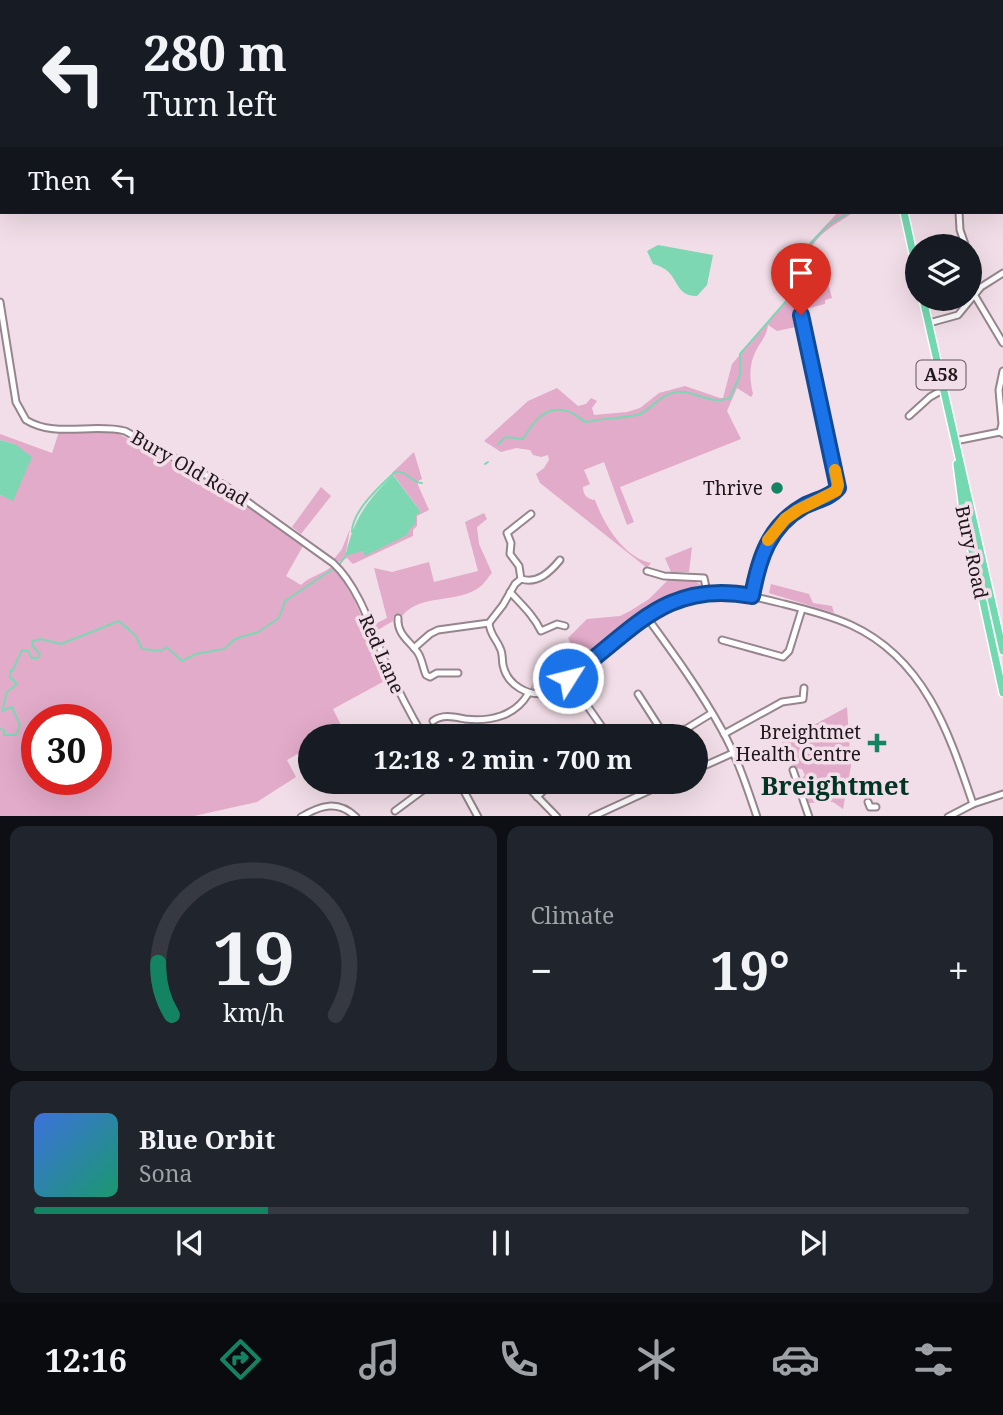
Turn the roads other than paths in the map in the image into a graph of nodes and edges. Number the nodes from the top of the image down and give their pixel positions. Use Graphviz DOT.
graph roads {
  1 [pos="904,214"];
  2 [pos="959,214"];
  3 [pos="909,234"];
  4 [pos="962,234"];
  5 [pos="1003,273"];
  6 [pos="982,286"];
  7 [pos="0,302"];
  8 [pos="982,308"];
  9 [pos="926,311"];
  10 [pos="962,311"];
  11 [pos="801,315"];
  12 [pos="929,323"];
  13 [pos="1003,343"];
  14 [pos="1003,372"];
  15 [pos="944,388"];
  16 [pos="1001,411"];
  17 [pos="909,416"];
  18 [pos="1001,433"];
  19 [pos="955,442"];
  20 [pos="957,451"];
  21 [pos="532,514"];
  22 [pos="561,560"];
  23 [pos="341,570"];
  24 [pos="647,571"];
  25 [pos="522,579"];
  26 [pos="510,592"];
  27 [pos="707,592"];
  28 [pos="752,596"];
  29 [pos="802,609"];
  30 [pos="646,617"];
  31 [pos="398,618"];
  32 [pos="489,623"];
  33 [pos="566,626"];
  34 [pos="722,640"];
  35 [pos="414,648"];
  36 [pos="1003,650"];
  37 [pos="459,673"];
  38 [pos="1001,673"];
  39 [pos="568,678"];
  40 [pos="804,688"];
  41 [pos="1003,693"];
  42 [pos="528,694"];
  43 [pos="638,694"];
  44 [pos="712,713"];
  45 [pos="433,720"];
  46 [pos="417,724"];
  47 [pos="600,724"];
  48 [pos="657,724"];
  49 [pos="694,724"];
  50 [pos="724,734"];
  51 [pos="733,753"];
  52 [pos="708,764"];
  53 [pos="796,773"];
  54 [pos="417,794"];
  55 [pos="466,794"];
  56 [pos="534,794"];
  57 [pos="540,794"];
  58 [pos="642,794"];
  59 [pos="1001,795"];
  60 [pos="537,797"];
  61 [pos="973,804"];
  62 [pos="871,806"];
  63 [pos="395,811"];
  64 [pos="303,816"];
  65 [pos="355,816"];
  66 [pos="477,816"];
  67 [pos="556,816"];
  68 [pos="594,816"];
  69 [pos="757,816"];
  70 [pos="809,816"];
  71 [pos="866,816"];
  72 [pos="950,816"];
  1 -- 3 [label="highway"];
  2 -- 4 [label="street"];
  5 -- 6 [label="street"];
  7 -- 23 [label="street, Bury Old Road"];
  8 -- 13 [label="street"];
  9 -- 12 [label="highway, Bury Road / A58"];
  10 -- 12 [label="street"];
  11 -- 28 [label="street"];
  12 -- 15 [label="highway, Bury Road / A58"];
  14 -- 16 [label="street"];
  15 -- 17 [label="street"];
  15 -- 19 [label="highway, Bury Road / A58"];
  16 -- 18 [label="street"];
  18 -- 19 [label="street"];
  19 -- 20 [label="highway, Bury Road / A58"];
  20 -- 36 [label="highway, Bury Road / A58"];
  20 -- 38 [label="highway, Bury Road / A58"];
  21 -- 25 [label="street"];
  22 -- 25 [label="street"];
  23 -- 46 [label="street, Red Lane"];
  24 -- 27 [label="street"];
  25 -- 26 [label="street"];
  26 -- 32 [label="street"];
  26 -- 33 [label="street"];
  27 -- 28 [label="street"];
  27 -- 30 [label="street"];
  28 -- 29 [label="street"];
  29 -- 34 [label="street"];
  29 -- 61 [label="street"];
  30 -- 39 [label="street"];
  30 -- 44 [label="street"];
  31 -- 35 [label="street"];
  32 -- 35 [label="street"];
  32 -- 42 [label="street"];
  35 -- 37 [label="street"];
  38 -- 41 [label="highway, Bury Road / A58"];
  39 -- 42 [label="street"];
  39 -- 47 [label="street"];
  40 -- 50 [label="street"];
  42 -- 45 [label="street"];
  43 -- 48 [label="street"];
  44 -- 49 [label="street"];
  44 -- 50 [label="street"];
  50 -- 51 [label="street"];
  51 -- 52 [label="street"];
  51 -- 69 [label="street"];
  53 -- 70 [label="street"];
  54 -- 63 [label="street"];
  55 -- 66 [label="street"];
  56 -- 60 [label="street"];
  57 -- 60 [label="street"];
  58 -- 68 [label="street"];
  59 -- 61 [label="street"];
  60 -- 67 [label="street"];
  61 -- 72 [label="street"];
  62 -- 71 [label="street"];
  64 -- 65 [label="street"];
}
